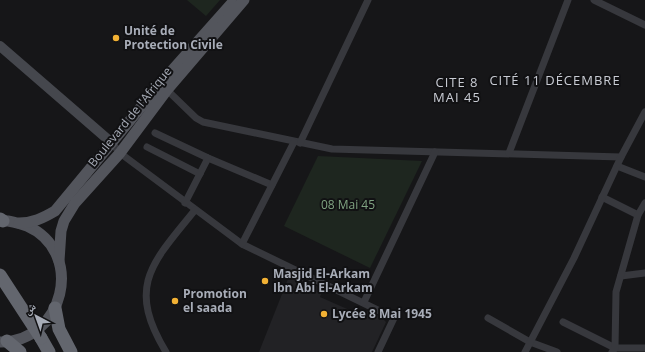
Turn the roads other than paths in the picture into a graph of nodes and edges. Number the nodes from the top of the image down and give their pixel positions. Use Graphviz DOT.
graph roads {
  1 [pos="235,0"];
  2 [pos="244,0"];
  3 [pos="368,0"];
  4 [pos="568,0"];
  5 [pos="594,0"];
  6 [pos="645,25"];
  7 [pos="0,46"];
  8 [pos="164,87"];
  9 [pos="644,116"];
  10 [pos="155,133"];
  11 [pos="297,142"];
  12 [pos="112,143"];
  13 [pos="147,147"];
  14 [pos="435,152"];
  15 [pos="120,153"];
  16 [pos="509,154"];
  17 [pos="621,156"];
  18 [pos="208,158"];
  19 [pos="617,166"];
  20 [pos="200,174"];
  21 [pos="645,177"];
  22 [pos="272,185"];
  23 [pos="602,197"];
  24 [pos="186,203"];
  25 [pos="645,203"];
  26 [pos="195,210"];
  27 [pos="638,215"];
  28 [pos="1,220"];
  29 [pos="19,223"];
  30 [pos="242,244"];
  31 [pos="59,261"];
  32 [pos="645,273"];
  33 [pos="0,275"];
  34 [pos="621,276"];
  35 [pos="0,290"];
  36 [pos="364,302"];
  37 [pos="55,308"];
  38 [pos="488,318"];
  39 [pos="563,322"];
  40 [pos="2,342"];
  41 [pos="530,342"];
  42 [pos="38,344"];
  43 [pos="645,348"];
  44 [pos="614,350"];
  45 [pos="20,352"];
  46 [pos="50,352"];
  47 [pos="71,352"];
  48 [pos="166,352"];
  49 [pos="378,352"];
  50 [pos="525,352"];
  51 [pos="557,352"];
  1 -- 8 [label="main road, Boulevard de l'Afrique"];
  2 -- 8 [label="main road, Boulevard de l'Afrique"];
  3 -- 11 [label="street"];
  4 -- 16 [label="street"];
  5 -- 6 [label="street"];
  7 -- 12 [label="street"];
  8 -- 11 [label="street"];
  8 -- 12 [label="main road, Boulevard de l'Afrique"];
  8 -- 15 [label="main road, Boulevard de l'Afrique"];
  9 -- 17 [label="street"];
  10 -- 18 [label="street"];
  11 -- 14 [label="street"];
  11 -- 22 [label="street"];
  12 -- 15 [label="street"];
  12 -- 29 [label="main road, Boulevard de l'Afrique"];
  13 -- 20 [label="street"];
  14 -- 16 [label="street"];
  14 -- 36 [label="street"];
  15 -- 24 [label="street"];
  15 -- 31 [label="main road, Boulevard de l'Afrique"];
  16 -- 17 [label="street"];
  17 -- 19 [label="street"];
  18 -- 20 [label="street"];
  18 -- 22 [label="street"];
  19 -- 21 [label="street"];
  19 -- 23 [label="street"];
  20 -- 24 [label="street"];
  22 -- 30 [label="street"];
  23 -- 27 [label="street"];
  23 -- 41 [label="street"];
  24 -- 26 [label="street"];
  25 -- 27 [label="street"];
  26 -- 30 [label="street"];
  26 -- 48 [label="street"];
  27 -- 34 [label="street"];
  28 -- 29 [label="main road"];
  29 -- 31 [label="main road"];
  30 -- 36 [label="street"];
  31 -- 37 [label="main road"];
  32 -- 34 [label="street"];
  33 -- 42 [label="highway, bridge"];
  34 -- 44 [label="street"];
  35 -- 42 [label="highway"];
  36 -- 49 [label="street"];
  37 -- 40 [label="main road"];
  37 -- 47 [label="highway"];
  38 -- 41 [label="street"];
  39 -- 44 [label="street"];
  40 -- 45 [label="highway"];
  41 -- 50 [label="street"];
  41 -- 51 [label="street"];
  42 -- 46 [label="highway"];
  43 -- 44 [label="street"];
}
